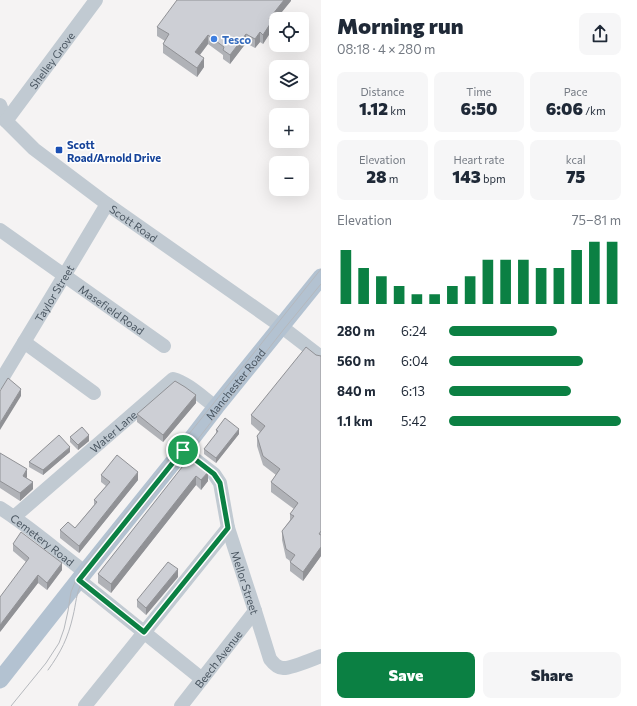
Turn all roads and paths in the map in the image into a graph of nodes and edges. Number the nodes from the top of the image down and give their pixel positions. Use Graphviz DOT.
graph roads {
  1 [pos="96,0"];
  2 [pos="0,105"];
  3 [pos="6,121"];
  4 [pos="107,204"];
  5 [pos="0,230"];
  6 [pos="64,276"];
  7 [pos="321,277"];
  8 [pos="281,327"];
  9 [pos="24,342"];
  10 [pos="164,346"];
  11 [pos="321,357"];
  12 [pos="0,382"];
  13 [pos="94,393"];
  14 [pos="216,407"];
  15 [pos="183,450"];
  16 [pos="0,508"];
  17 [pos="14,517"];
  18 [pos="228,528"];
  19 [pos="82,576"];
  20 [pos="256,611"];
  21 [pos="144,632"];
  22 [pos="321,656"];
  23 [pos="202,679"];
  24 [pos="0,680"];
  25 [pos="85,706"];
  26 [pos="181,706"];
  1 -- 3 [label="street, Shelley Grove"];
  2 -- 3 [label="street, Scott Road"];
  3 -- 4 [label="street, Scott Road"];
  4 -- 6 [label="street, Taylor Street"];
  4 -- 8 [label="street, Scott Road"];
  5 -- 6 [label="street, Masefield Road"];
  6 -- 9 [label="street, Taylor Street"];
  6 -- 10 [label="street, Masefield Road"];
  7 -- 8 [label="main road, Manchester Road"];
  8 -- 11 [label="street, Scott Road"];
  8 -- 14 [label="main road, Manchester Road"];
  9 -- 12 [label="street, Taylor Street"];
  9 -- 13 [label="street"];
  14 -- 15 [label="main road, Manchester Road"];
  14 -- 17 [label="street, Water Lane"];
  15 -- 18 [label="street, Mellor Street"];
  15 -- 19 [label="main road, Manchester Road"];
  16 -- 17 [label="street, Cemetery Road"];
  17 -- 19 [label="street, Cemetery Road"];
  18 -- 20 [label="street, Mellor Street"];
  18 -- 21 [label="street"];
  19 -- 21 [label="street, Cemetery Road"];
  19 -- 24 [label="main road, Manchester Road"];
  20 -- 22 [label="street, Mellor Street"];
  20 -- 23 [label="street, Beech Avenue"];
  21 -- 23 [label="street, Cemetery Road"];
  21 -- 25 [label="street"];
  23 -- 26 [label="street, Beech Avenue"];
}
